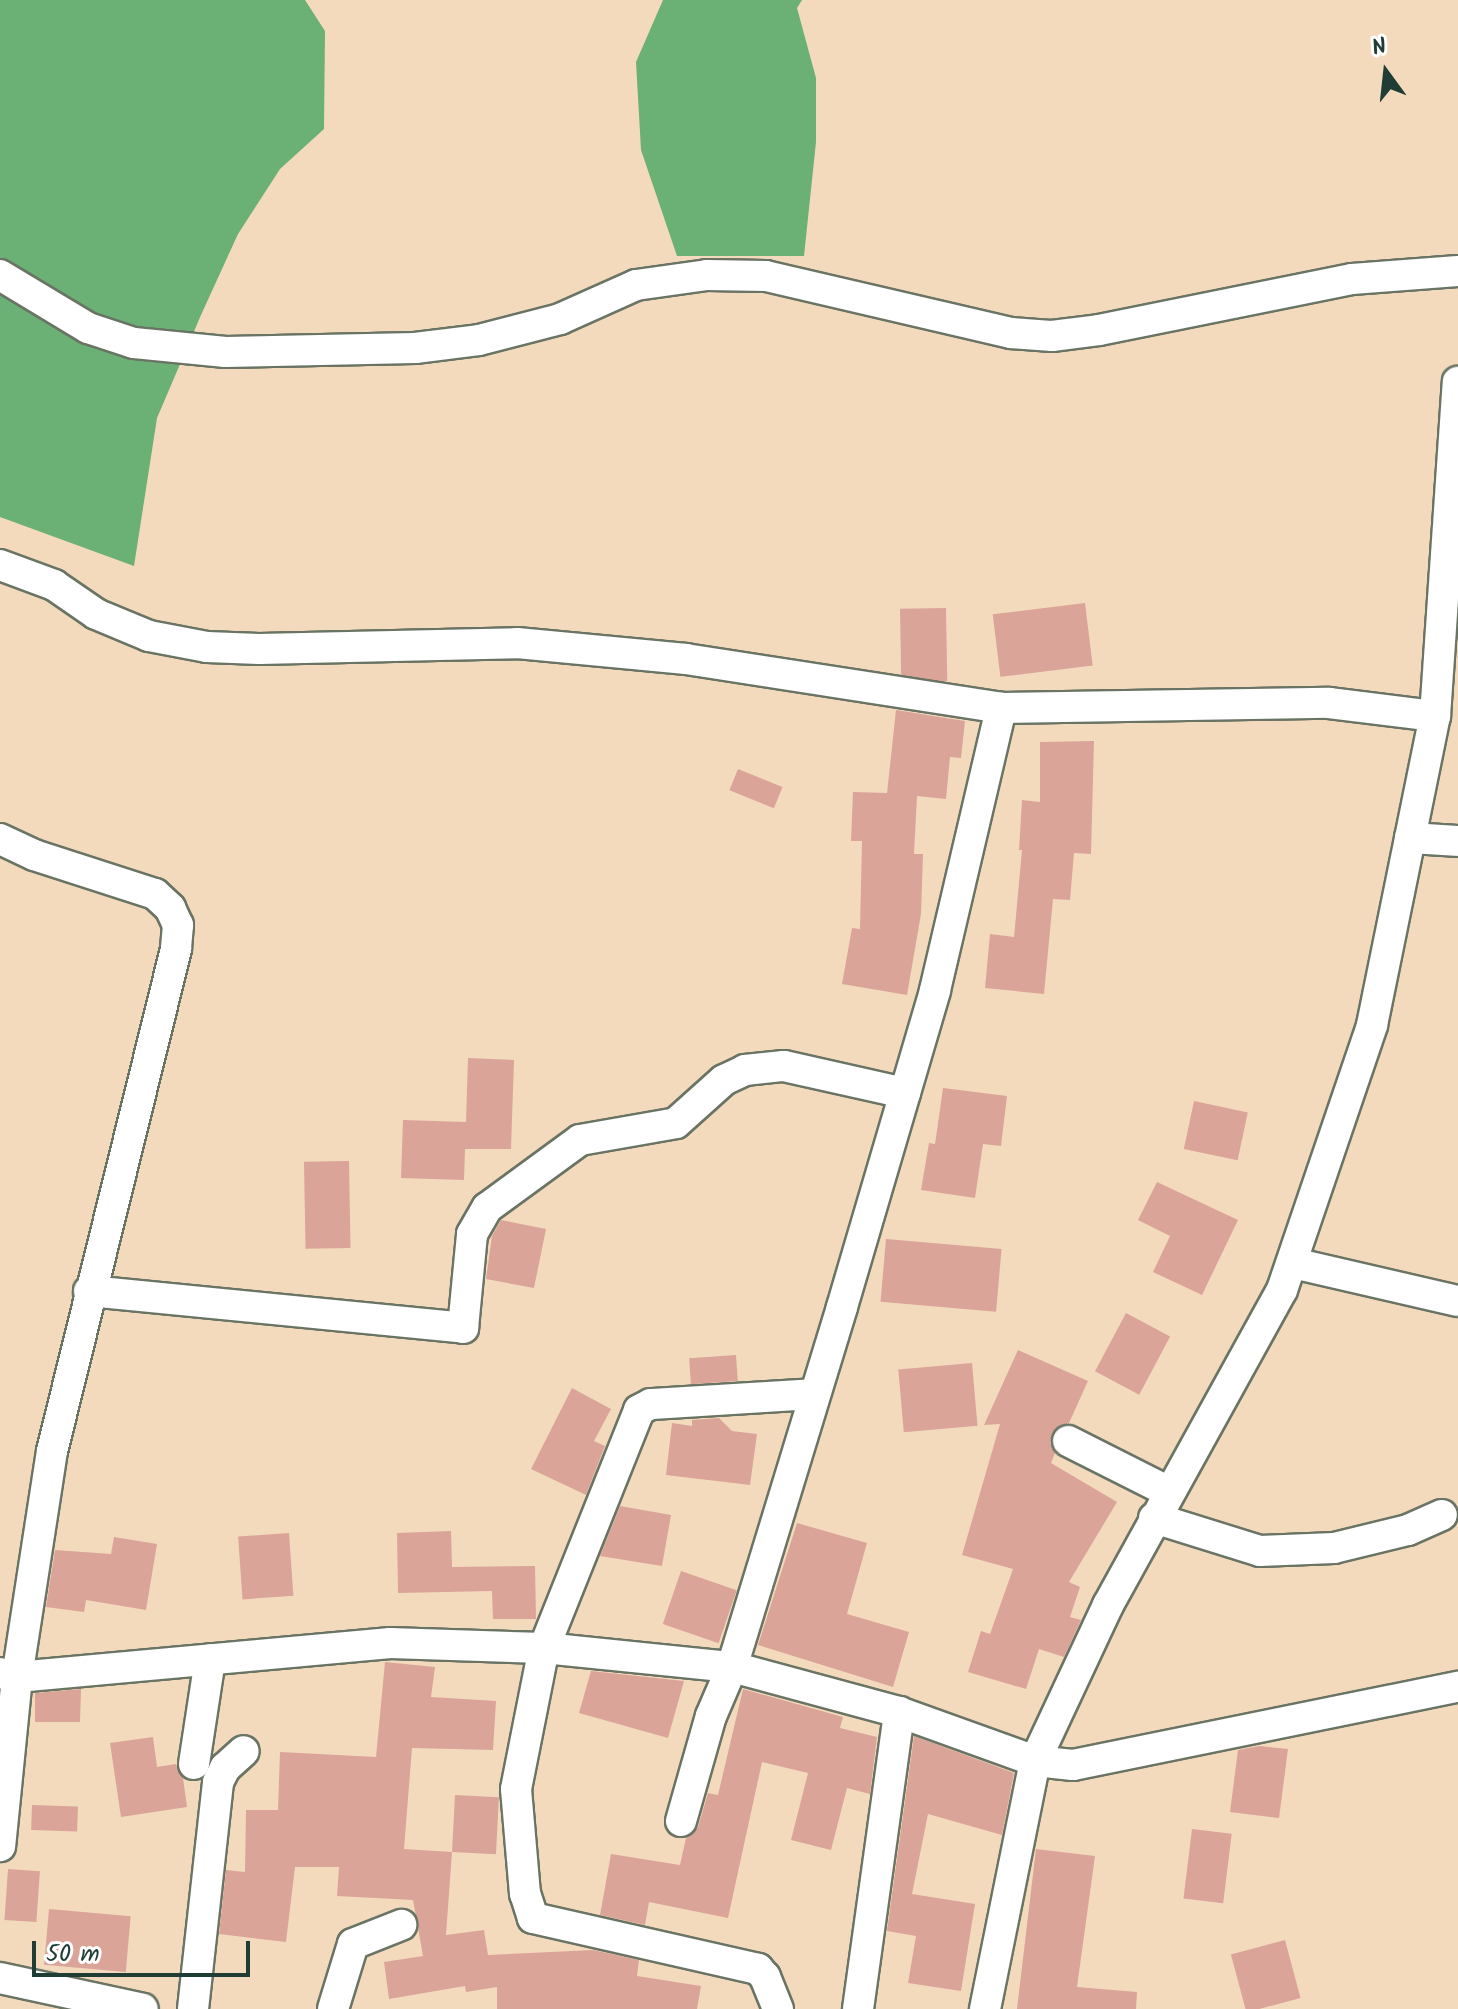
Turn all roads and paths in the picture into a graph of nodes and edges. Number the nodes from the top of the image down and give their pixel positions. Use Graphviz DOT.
graph roads {
  1 [pos="1458,271"];
  2 [pos="2,285"];
  3 [pos="1458,382"];
  4 [pos="0,565"];
  5 [pos="1001,708"];
  6 [pos="1435,716"];
  7 [pos="1410,838"];
  8 [pos="0,839"];
  9 [pos="1458,841"];
  10 [pos="905,1093"];
  11 [pos="1293,1263"];
  12 [pos="89,1291"];
  13 [pos="1458,1301"];
  14 [pos="814,1394"];
  15 [pos="1068,1441"];
  16 [pos="1162,1505"];
  17 [pos="1442,1515"];
  18 [pos="544,1648"];
  19 [pos="210,1659"];
  20 [pos="724,1666"];
  21 [pos="9,1675"];
  22 [pos="1458,1687"];
  23 [pos="899,1712"];
  24 [pos="1035,1761"];
  25 [pos="681,1821"];
  26 [pos="0,1846"];
  27 [pos="401,1925"];
  28 [pos="0,1978"];
  29 [pos="143,2009"];
  30 [pos="193,2009"];
  31 [pos="333,2009"];
  32 [pos="778,2009"];
  33 [pos="858,2009"];
  34 [pos="985,2009"];
  1 -- 2 [label="street"];
  3 -- 6 [label="street"];
  4 -- 5 [label="street"];
  5 -- 6 [label="street"];
  5 -- 10 [label="street"];
  6 -- 7 [label="street"];
  7 -- 9 [label="street"];
  7 -- 11 [label="street"];
  8 -- 12 [label="street"];
  10 -- 12 [label="street"];
  10 -- 14 [label="street"];
  11 -- 13 [label="street"];
  11 -- 16 [label="street"];
  12 -- 21 [label="street"];
  14 -- 18 [label="street"];
  14 -- 20 [label="street"];
  15 -- 16 [label="street"];
  16 -- 17 [label="street"];
  16 -- 24 [label="street"];
  18 -- 19 [label="street"];
  18 -- 20 [label="street"];
  18 -- 32 [label="street"];
  19 -- 21 [label="street"];
  19 -- 30 [label="street"];
  20 -- 23 [label="street"];
  20 -- 25 [label="street"];
  21 -- 26 [label="street"];
  22 -- 24 [label="street"];
  23 -- 24 [label="street"];
  23 -- 33 [label="street"];
  24 -- 34 [label="street"];
  27 -- 31 [label="street"];
  28 -- 29 [label="street"];
}
